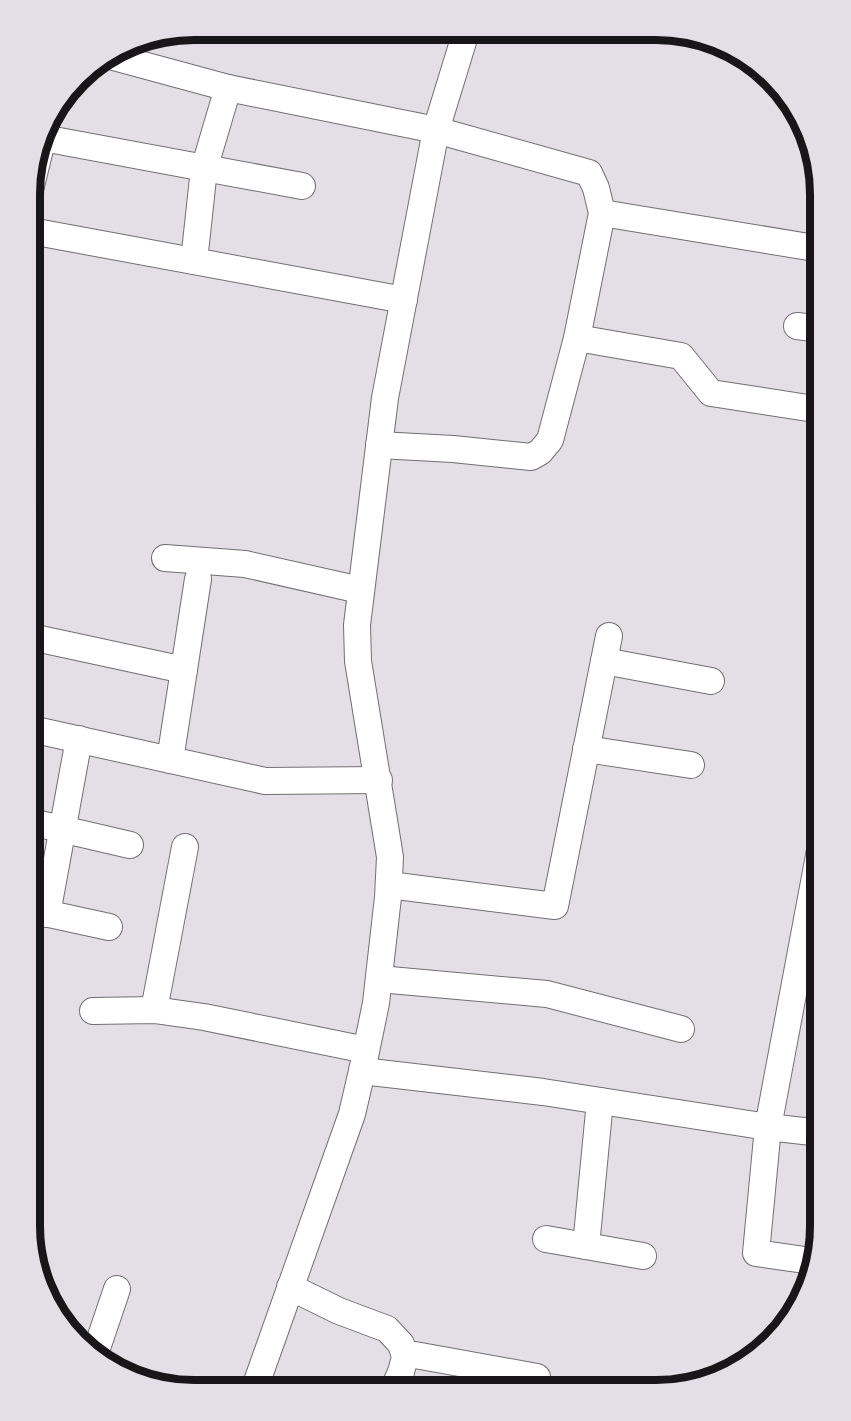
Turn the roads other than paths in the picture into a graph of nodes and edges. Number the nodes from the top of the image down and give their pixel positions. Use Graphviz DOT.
graph roads {
  1 [pos="464,40"];
  2 [pos="121,59"];
  3 [pos="228,88"];
  4 [pos="436,130"];
  5 [pos="54,132"];
  6 [pos="204,170"];
  7 [pos="302,186"];
  8 [pos="602,213"];
  9 [pos="40,233"];
  10 [pos="810,247"];
  11 [pos="194,261"];
  12 [pos="404,300"];
  13 [pos="577,338"];
  14 [pos="810,408"];
  15 [pos="379,445"];
  16 [pos="165,558"];
  17 [pos="198,579"];
  18 [pos="360,590"];
  19 [pos="40,639"];
  20 [pos="184,670"];
  21 [pos="711,681"];
  22 [pos="40,731"];
  23 [pos="79,739"];
  24 [pos="586,749"];
  25 [pos="170,760"];
  26 [pos="691,765"];
  27 [pos="379,780"];
  28 [pos="40,824"];
  29 [pos="62,829"];
  30 [pos="130,845"];
  31 [pos="185,847"];
  32 [pos="389,885"];
  33 [pos="810,904"];
  34 [pos="40,908"];
  35 [pos="40,912"];
  36 [pos="109,927"];
  37 [pos="379,979"];
  38 [pos="154,1010"];
  39 [pos="93,1011"];
  40 [pos="681,1029"];
  41 [pos="364,1060"];
  42 [pos="600,1101"];
  43 [pos="768,1127"];
  44 [pos="810,1132"];
  45 [pos="546,1239"];
  46 [pos="586,1246"];
  47 [pos="643,1256"];
  48 [pos="807,1261"];
  49 [pos="290,1287"];
  50 [pos="117,1289"];
  51 [pos="98,1346"];
  52 [pos="405,1357"];
  53 [pos="257,1381"];
  54 [pos="397,1381"];
  55 [pos="537,1381"];
  1 -- 4 [label="street"];
  2 -- 3 [label="street"];
  3 -- 4 [label="street"];
  3 -- 6 [label="street"];
  4 -- 8 [label="street"];
  4 -- 12 [label="street"];
  5 -- 6 [label="street"];
  6 -- 7 [label="street"];
  6 -- 11 [label="street"];
  8 -- 10 [label="street"];
  8 -- 13 [label="street"];
  9 -- 11 [label="street"];
  11 -- 12 [label="street"];
  12 -- 15 [label="street"];
  13 -- 14 [label="street"];
  13 -- 15 [label="street"];
  15 -- 18 [label="street"];
  16 -- 18 [label="street"];
  17 -- 20 [label="street"];
  18 -- 27 [label="street"];
  19 -- 20 [label="street"];
  20 -- 25 [label="street"];
  21 -- 24 [label="street"];
  22 -- 23 [label="street"];
  23 -- 25 [label="street"];
  23 -- 29 [label="street"];
  24 -- 26 [label="street"];
  24 -- 32 [label="street"];
  25 -- 27 [label="street"];
  27 -- 32 [label="street"];
  28 -- 29 [label="street"];
  29 -- 30 [label="street"];
  29 -- 34 [label="street"];
  31 -- 38 [label="street"];
  32 -- 37 [label="street"];
  33 -- 43 [label="street"];
  35 -- 36 [label="street"];
  37 -- 40 [label="street"];
  37 -- 41 [label="street"];
  38 -- 39 [label="street"];
  38 -- 41 [label="street"];
  41 -- 42 [label="street"];
  41 -- 49 [label="street"];
  42 -- 43 [label="street"];
  42 -- 46 [label="street"];
  43 -- 44 [label="street"];
  43 -- 48 [label="street"];
  45 -- 46 [label="street"];
  46 -- 47 [label="street"];
  49 -- 52 [label="street"];
  49 -- 53 [label="street"];
  50 -- 51 [label="street"];
  52 -- 54 [label="street"];
  52 -- 55 [label="street"];
}
